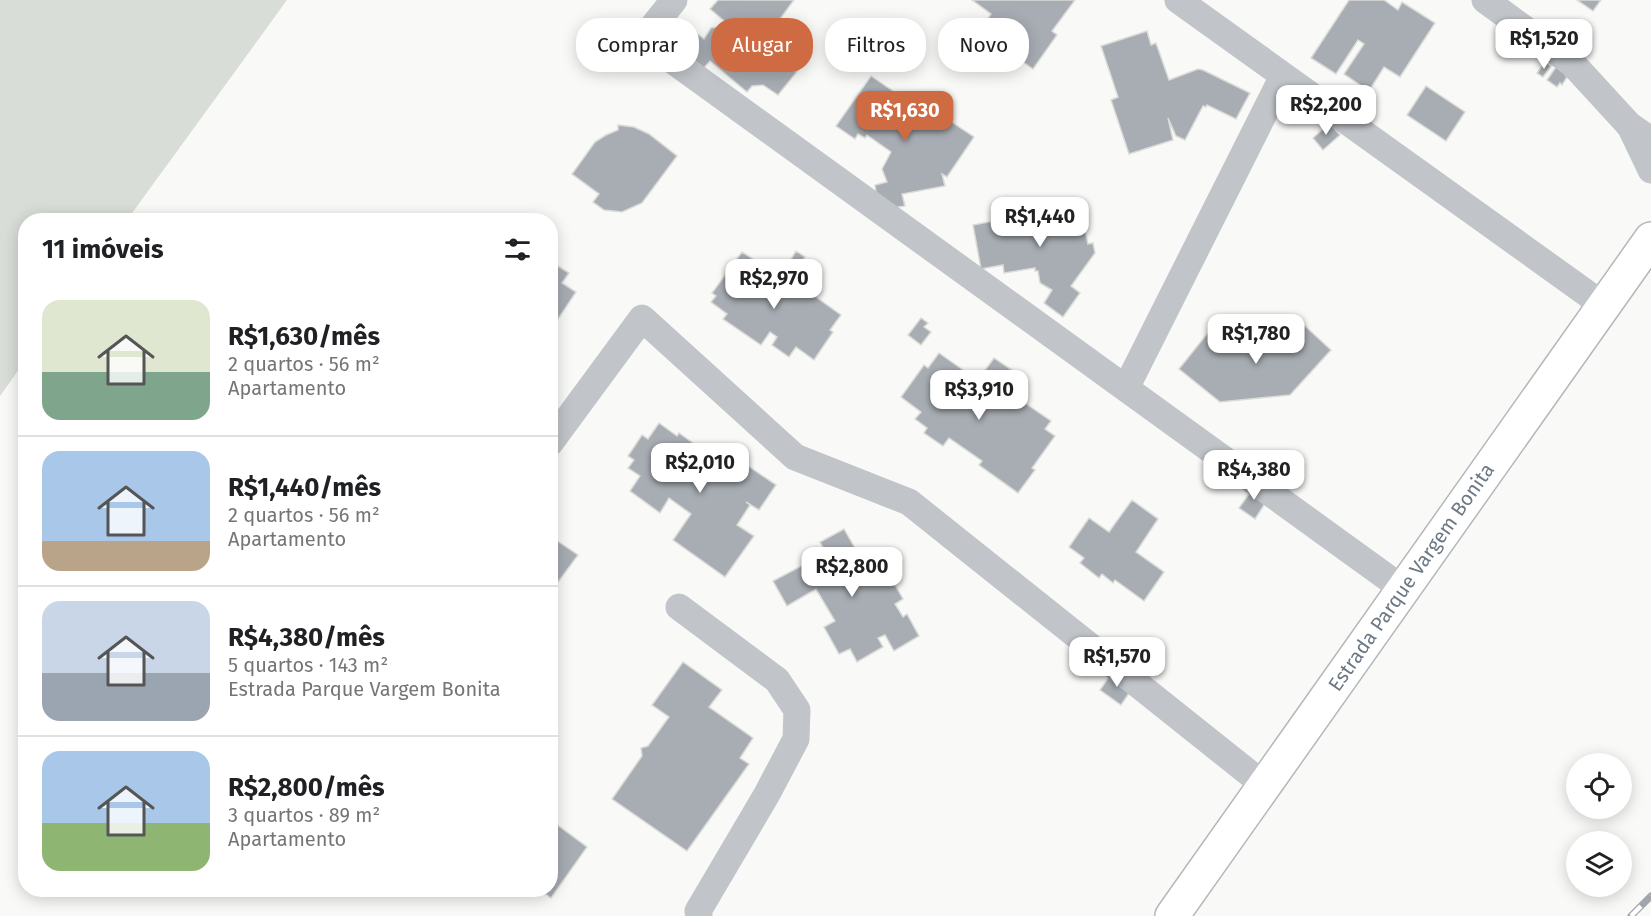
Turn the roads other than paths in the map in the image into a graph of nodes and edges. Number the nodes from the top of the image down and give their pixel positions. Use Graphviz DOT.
graph roads {
  1 [pos="674,0"];
  2 [pos="1178,0"];
  3 [pos="1485,0"];
  4 [pos="1284,76"];
  5 [pos="1640,132"];
  6 [pos="1651,170"];
  7 [pos="1651,239"];
  8 [pos="1603,305"];
  9 [pos="1126,388"];
  10 [pos="558,432"];
  11 [pos="1403,589"];
  12 [pos="679,607"];
  13 [pos="1264,785"];
  14 [pos="699,916"];
  15 [pos="1172,916"];
  1 -- 9 [label="street"];
  2 -- 4 [label="street"];
  3 -- 5 [label="street"];
  4 -- 8 [label="street"];
  4 -- 9 [label="street"];
  5 -- 6 [label="street"];
  7 -- 8 [label="main road, Estrada Parque Vargem Bonita"];
  8 -- 11 [label="main road, Estrada Parque Vargem Bonita"];
  9 -- 11 [label="street"];
  10 -- 13 [label="street"];
  11 -- 13 [label="main road, Estrada Parque Vargem Bonita"];
  12 -- 14 [label="street"];
  13 -- 15 [label="main road, Estrada Parque Vargem Bonita"];
}
